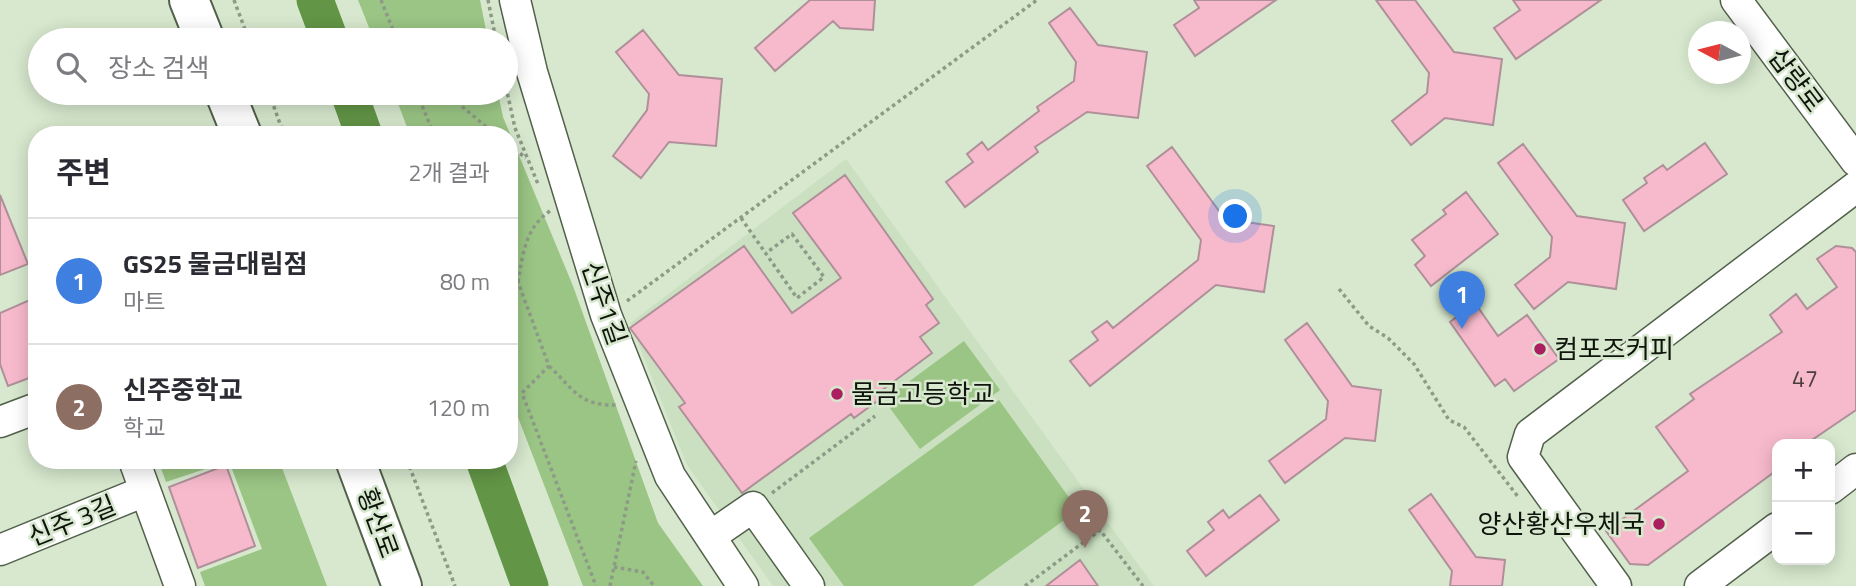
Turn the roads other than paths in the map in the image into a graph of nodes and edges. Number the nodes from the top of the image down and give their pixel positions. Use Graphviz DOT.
graph roads {
  1 [pos="189,0"];
  2 [pos="515,0"];
  3 [pos="1737,0"];
  4 [pos="200,28"];
  5 [pos="230,105"];
  6 [pos="238,126"];
  7 [pos="1856,161"];
  8 [pos="1856,187"];
  9 [pos="28,411"];
  10 [pos="0,422"];
  11 [pos="137,469"];
  12 [pos="358,469"];
  13 [pos="1856,469"];
  14 [pos="1835,485"];
  15 [pos="145,491"];
  16 [pos="1772,532"];
  17 [pos="711,536"];
  18 [pos="0,550"];
  19 [pos="180,586"];
  20 [pos="401,586"];
  21 [pos="743,586"];
  22 [pos="809,586"];
  23 [pos="1616,586"];
  24 [pos="1700,586"];
  1 -- 4 [label="main road"];
  2 -- 17 [label="street, 신주1길"];
  3 -- 7 [label="street, 삽량로"];
  5 -- 6 [label="main road"];
  8 -- 23 [label="street"];
  9 -- 10 [label="street"];
  11 -- 15 [label="street"];
  12 -- 20 [label="main road, 황산로"];
  13 -- 14 [label="street"];
  15 -- 18 [label="street, 신주 3길"];
  15 -- 19 [label="street"];
  16 -- 24 [label="street"];
  17 -- 21 [label="street, 신주1길"];
  17 -- 22 [label="street"];
}
